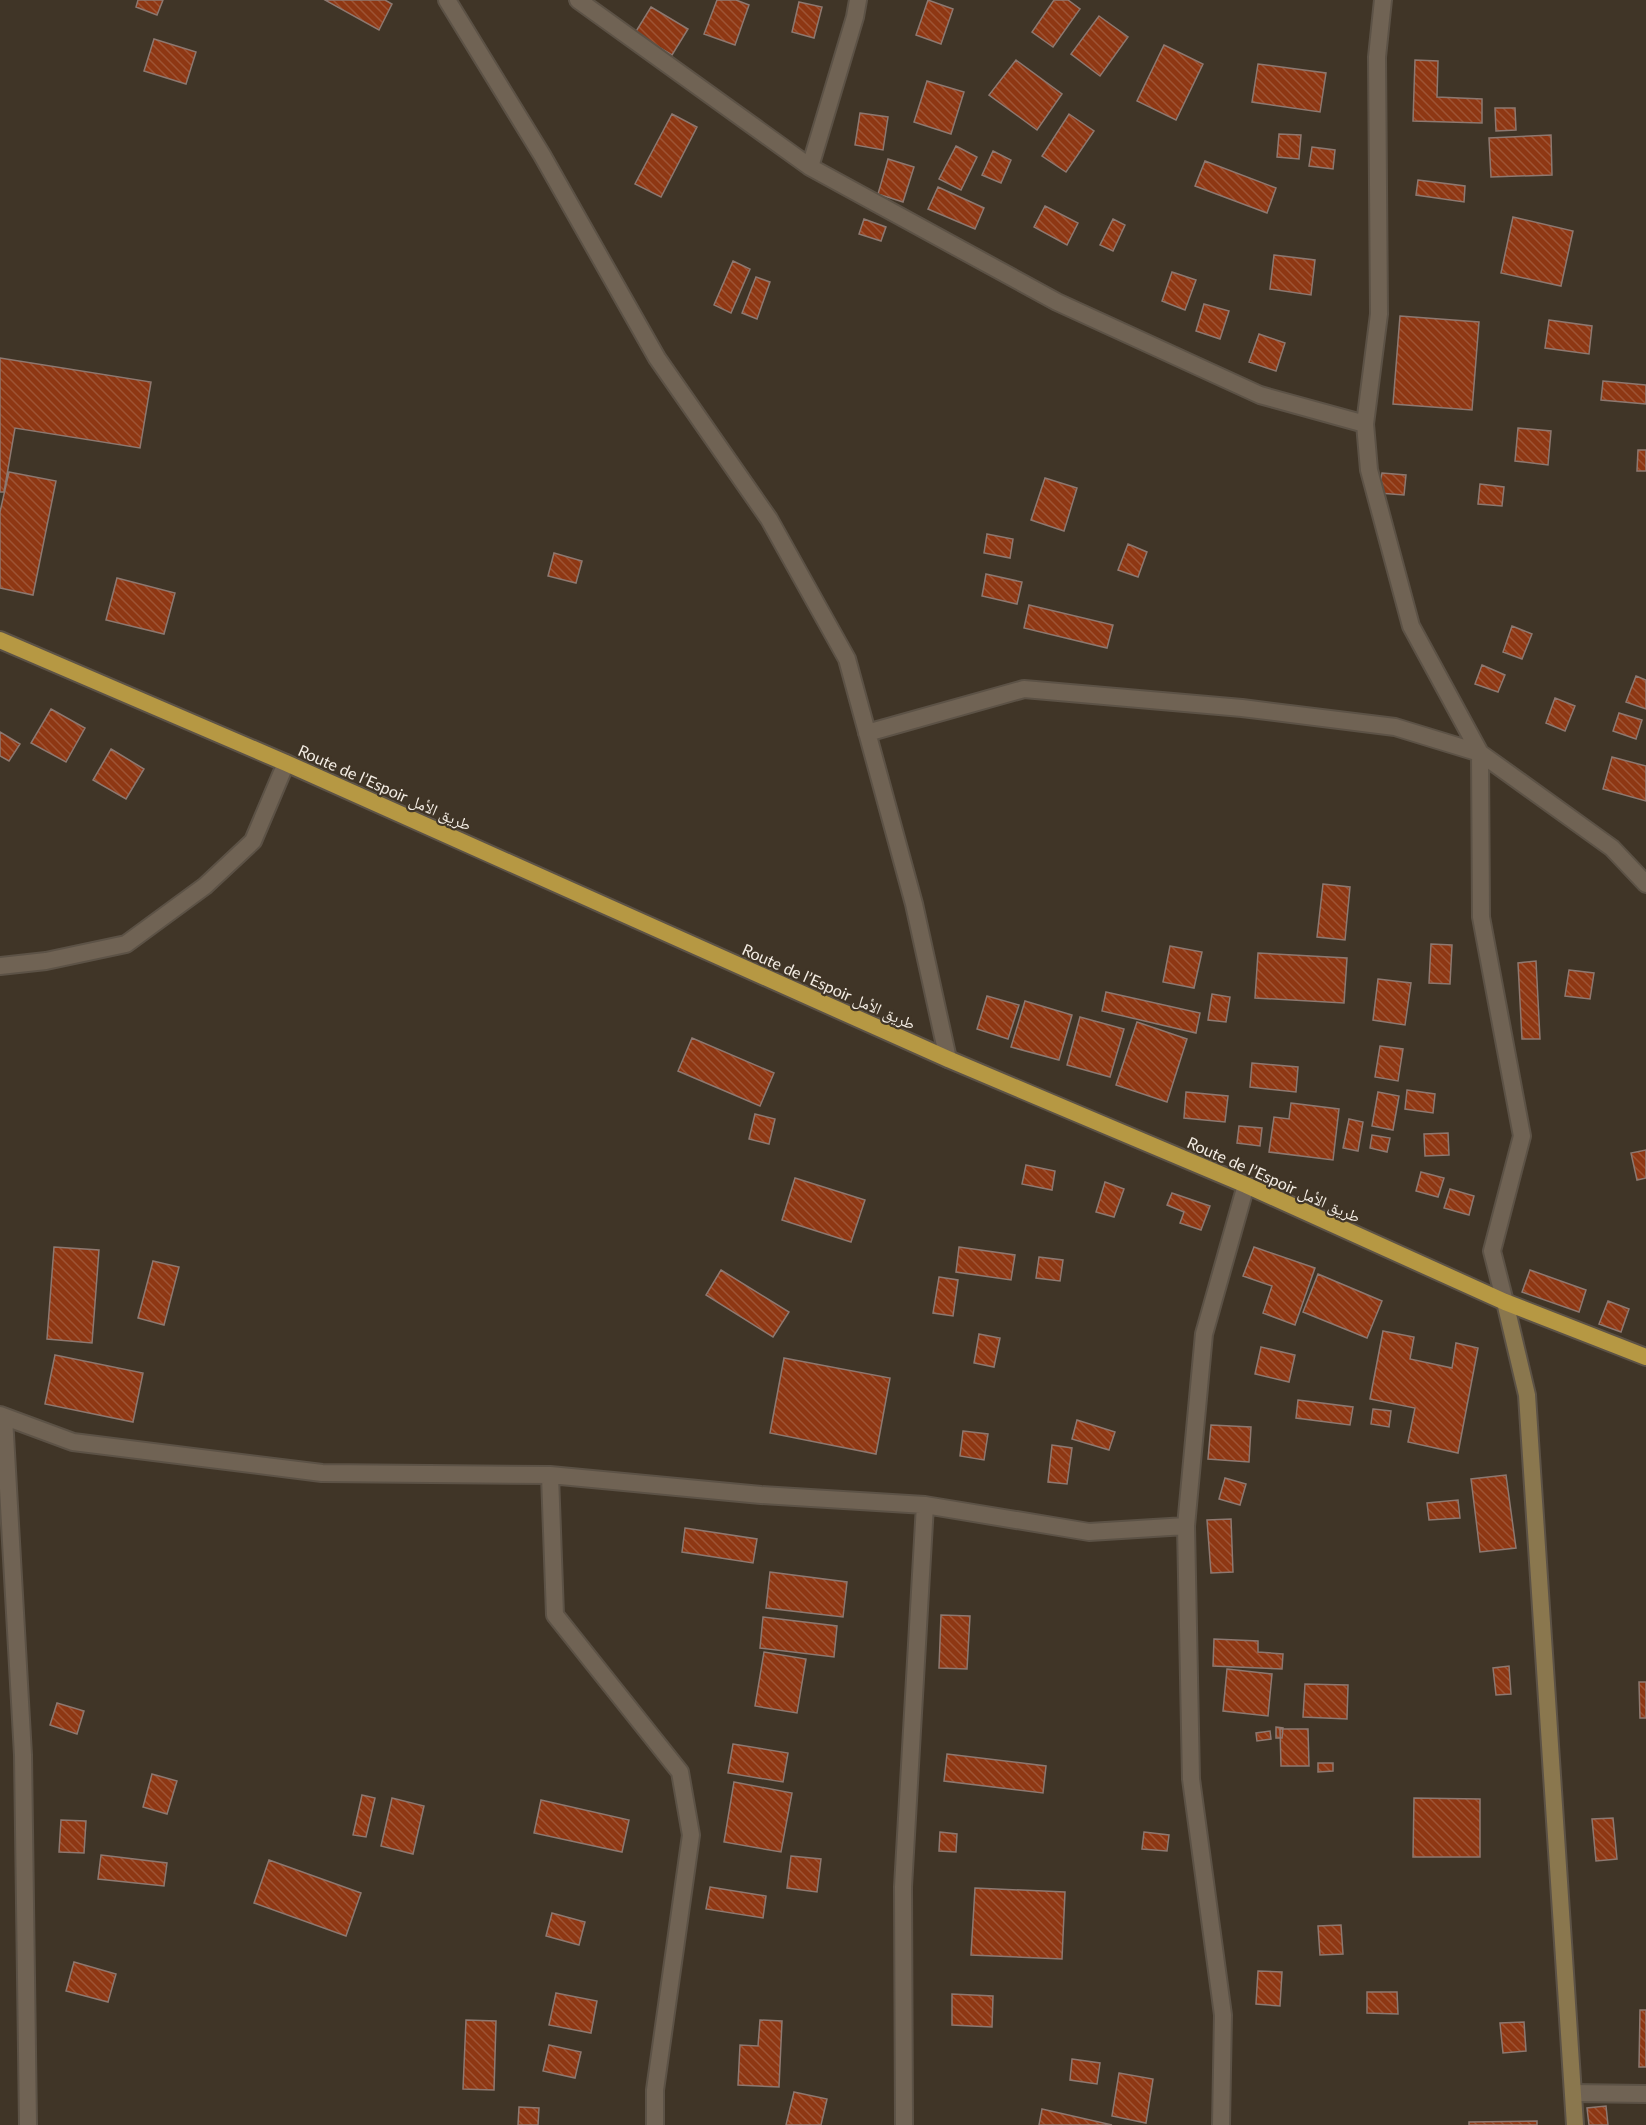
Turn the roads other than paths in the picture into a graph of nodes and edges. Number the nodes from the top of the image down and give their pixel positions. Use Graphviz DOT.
graph roads {
  1 [pos="447,0"];
  2 [pos="578,0"];
  3 [pos="858,0"];
  4 [pos="1383,0"];
  5 [pos="810,167"];
  6 [pos="1365,424"];
  7 [pos="0,640"];
  8 [pos="867,733"];
  9 [pos="1480,753"];
  10 [pos="286,763"];
  11 [pos="1646,884"];
  12 [pos="0,966"];
  13 [pos="948,1059"];
  14 [pos="1246,1185"];
  15 [pos="1505,1302"];
  16 [pos="1646,1357"];
  17 [pos="2,1416"];
  18 [pos="550,1475"];
  19 [pos="925,1505"];
  20 [pos="1186,1526"];
  21 [pos="1573,2093"];
  22 [pos="1646,2094"];
  23 [pos="28,2125"];
  24 [pos="655,2125"];
  25 [pos="904,2125"];
  26 [pos="1221,2125"];
  27 [pos="1575,2125"];
  1 -- 8 [label="street"];
  2 -- 5 [label="street"];
  3 -- 5 [label="street"];
  4 -- 6 [label="street"];
  5 -- 6 [label="street"];
  6 -- 9 [label="street"];
  7 -- 10 [label="highway, Route de l’Espoir طريق الأمل"];
  8 -- 9 [label="street"];
  8 -- 13 [label="street"];
  9 -- 11 [label="street"];
  9 -- 15 [label="street"];
  10 -- 12 [label="street"];
  10 -- 13 [label="highway, Route de l’Espoir طريق الأمل"];
  13 -- 14 [label="highway, Route de l’Espoir طريق الأمل"];
  14 -- 15 [label="highway, Route de l’Espoir طريق الأمل"];
  14 -- 20 [label="street"];
  15 -- 16 [label="highway, Route de l’Espoir طريق الأمل"];
  15 -- 21 [label="main road"];
  17 -- 18 [label="street"];
  17 -- 23 [label="street"];
  18 -- 19 [label="street"];
  18 -- 24 [label="street"];
  19 -- 20 [label="street"];
  19 -- 25 [label="street"];
  20 -- 26 [label="street"];
  21 -- 22 [label="street"];
  21 -- 27 [label="main road"];
}
